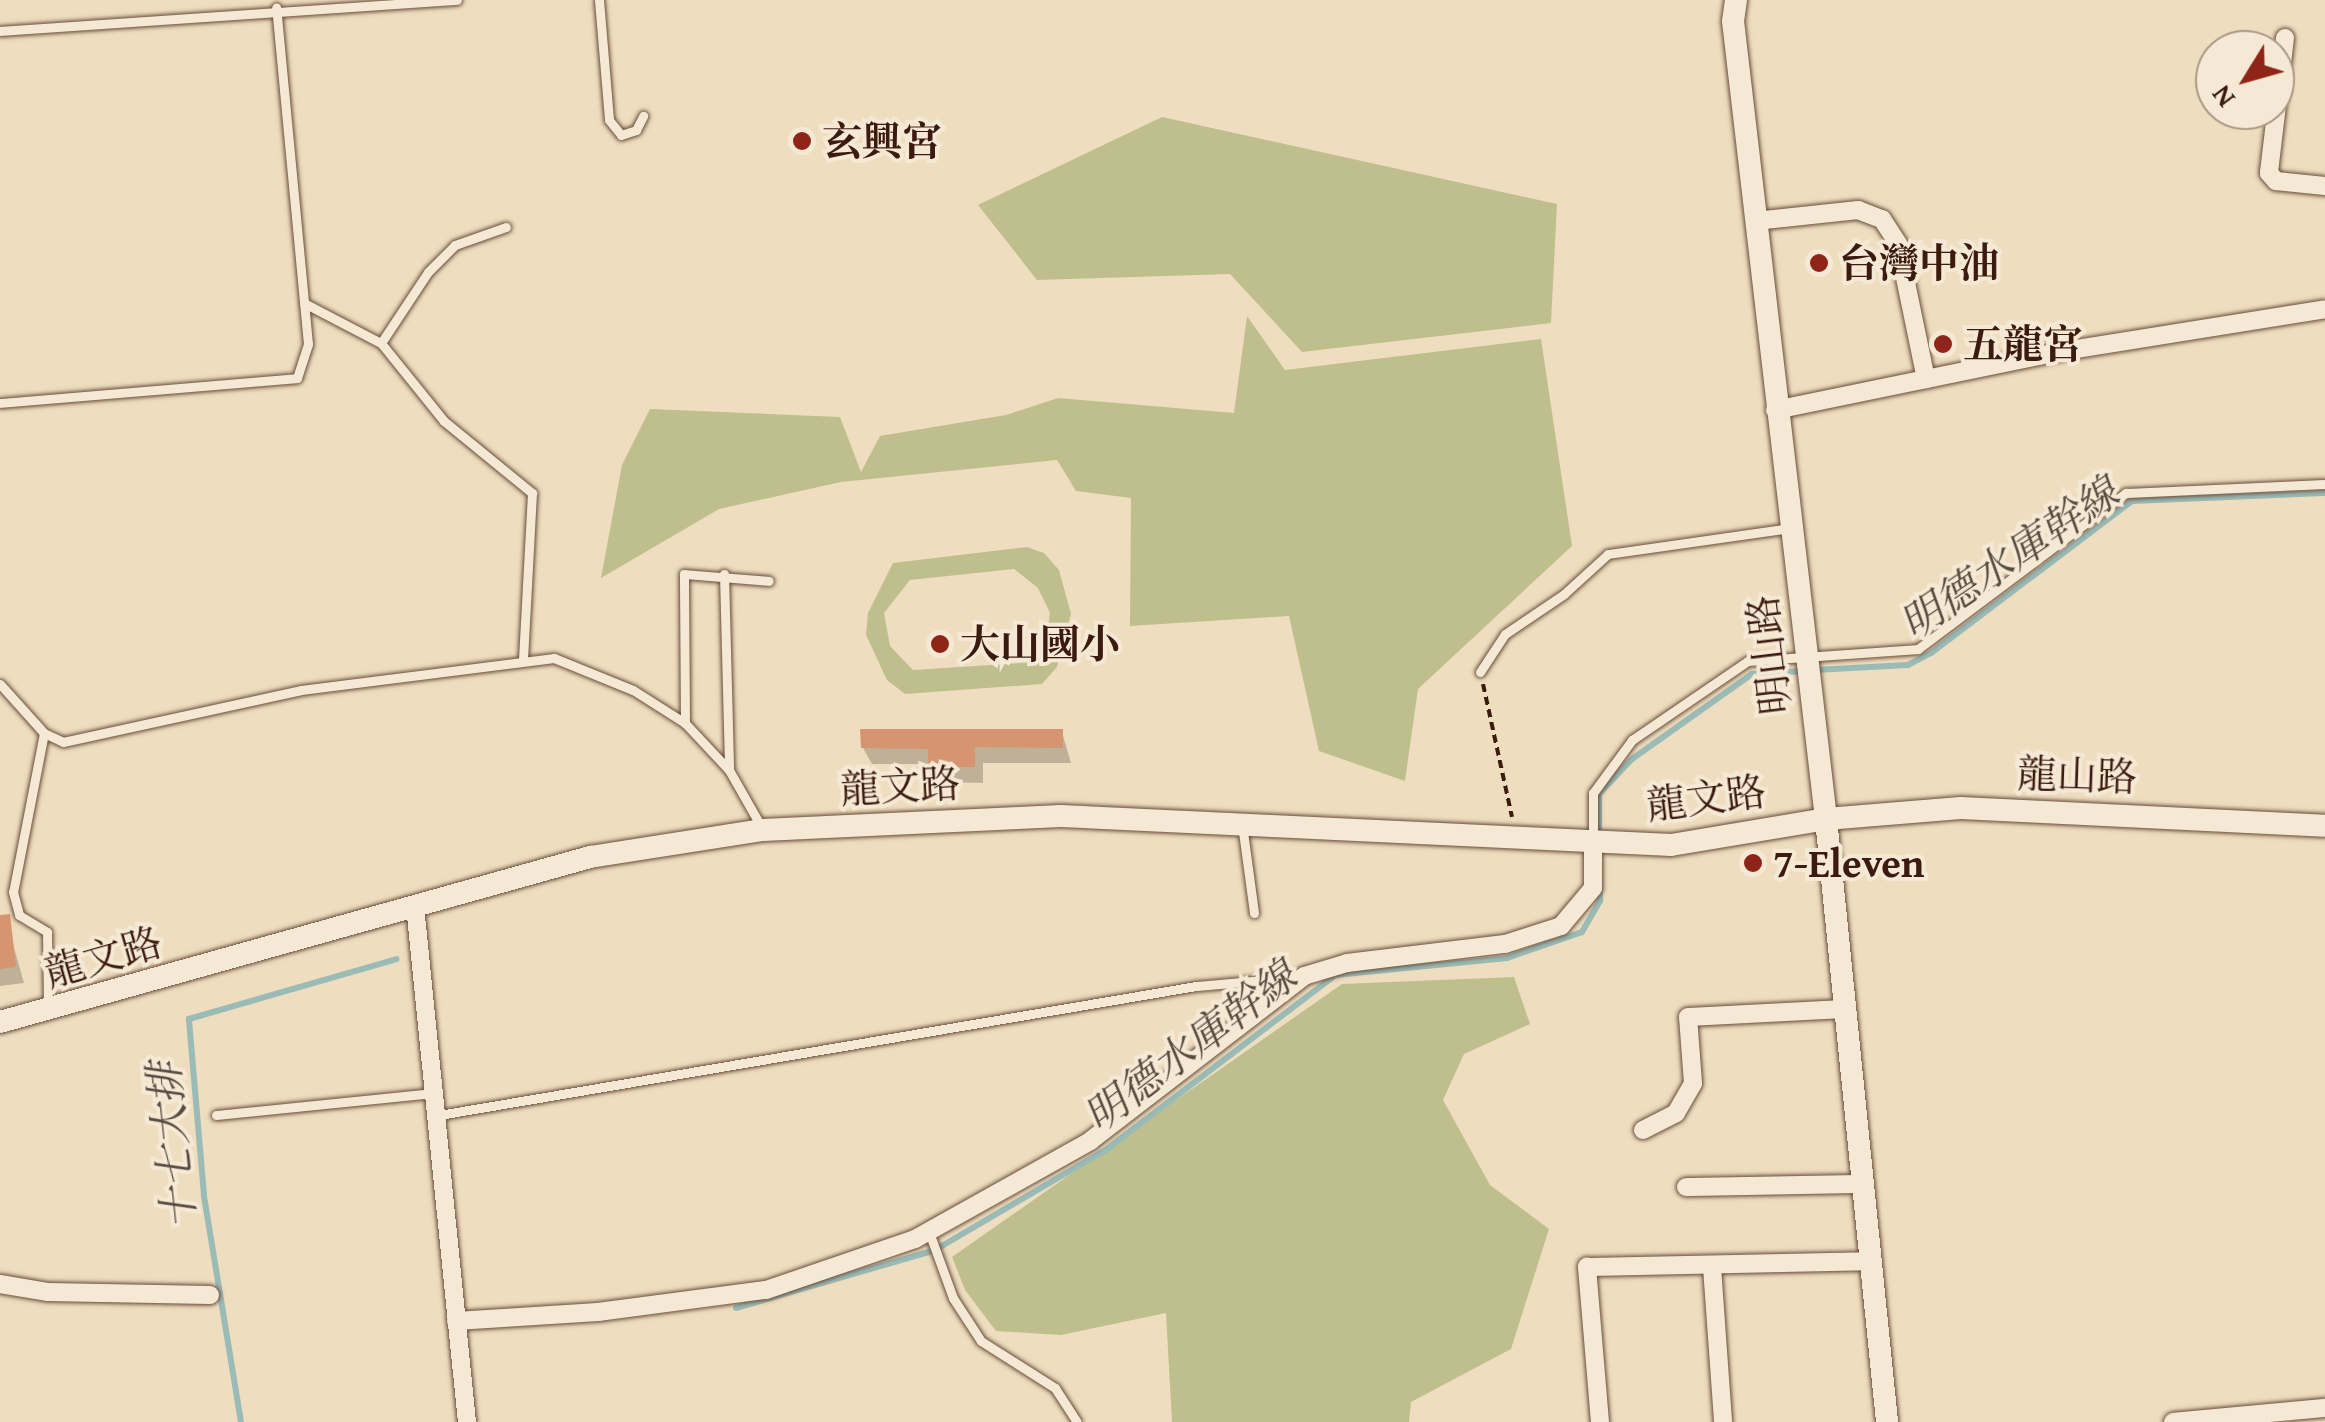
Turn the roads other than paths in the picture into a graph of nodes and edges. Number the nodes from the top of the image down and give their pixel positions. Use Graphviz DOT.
graph roads {
  1 [pos="457,0"];
  2 [pos="599,0"];
  3 [pos="1736,0"];
  4 [pos="276,8"];
  5 [pos="0,32"];
  6 [pos="643,116"];
  7 [pos="2274,130"];
  8 [pos="2325,186"];
  9 [pos="1754,221"];
  10 [pos="506,226"];
  11 [pos="304,303"];
  12 [pos="2325,309"];
  13 [pos="381,342"];
  14 [pos="1926,379"];
  15 [pos="0,403"];
  16 [pos="1775,410"];
  17 [pos="2325,484"];
  18 [pos="1790,528"];
  19 [pos="724,574"];
  20 [pos="769,581"];
  21 [pos="524,659"];
  22 [pos="1808,667"];
  23 [pos="1480,672"];
  24 [pos="0,684"];
  25 [pos="685,723"];
  26 [pos="44,733"];
  27 [pos="730,770"];
  28 [pos="1826,820"];
  29 [pos="1241,822"];
  30 [pos="2325,826"];
  31 [pos="763,830"];
  32 [pos="1599,844"];
  33 [pos="415,906"];
  34 [pos="1254,913"];
  35 [pos="1304,976"];
  36 [pos="1845,1009"];
  37 [pos="48,1011"];
  38 [pos="0,1022"];
  39 [pos="436,1092"];
  40 [pos="216,1115"];
  41 [pos="439,1115"];
  42 [pos="1644,1130"];
  43 [pos="1862,1184"];
  44 [pos="1686,1187"];
  45 [pos="931,1236"];
  46 [pos="1870,1261"];
  47 [pos="1712,1267"];
  48 [pos="0,1284"];
  49 [pos="210,1295"];
  50 [pos="456,1321"];
  51 [pos="2325,1408"];
  52 [pos="467,1422"];
  53 [pos="1077,1422"];
  54 [pos="1600,1422"];
  55 [pos="1723,1422"];
  56 [pos="1887,1422"];
  57 [pos="2173,1422"];
  1 -- 4 [label="lane"];
  2 -- 6 [label="lane"];
  3 -- 9 [label="street, 明山路"];
  4 -- 5 [label="lane"];
  4 -- 11 [label="lane"];
  7 -- 8 [label="street"];
  9 -- 14 [label="street"];
  9 -- 16 [label="street, 明山路"];
  10 -- 13 [label="lane"];
  11 -- 13 [label="lane"];
  11 -- 15 [label="lane"];
  12 -- 14 [label="street"];
  13 -- 21 [label="lane"];
  14 -- 16 [label="street"];
  16 -- 18 [label="street, 明山路"];
  17 -- 22 [label="lane"];
  18 -- 22 [label="street, 明山路"];
  18 -- 23 [label="lane"];
  19 -- 20 [label="lane"];
  19 -- 25 [label="lane"];
  19 -- 27 [label="lane"];
  21 -- 25 [label="lane"];
  21 -- 26 [label="lane"];
  22 -- 28 [label="street, 明山路"];
  22 -- 32 [label="lane"];
  24 -- 26 [label="lane"];
  25 -- 27 [label="lane"];
  26 -- 37 [label="lane"];
  27 -- 31 [label="lane"];
  28 -- 30 [label="street, 龍山路"];
  28 -- 32 [label="street, 龍文路"];
  28 -- 36 [label="street, 明山路"];
  29 -- 31 [label="street, 龍文路"];
  29 -- 32 [label="street, 龍文路"];
  29 -- 34 [label="lane"];
  31 -- 33 [label="street, 龍文路"];
  32 -- 35 [label="street"];
  33 -- 37 [label="street, 龍文路"];
  33 -- 39 [label="street"];
  35 -- 41 [label="lane"];
  35 -- 45 [label="street"];
  36 -- 42 [label="street"];
  36 -- 43 [label="street, 明山路"];
  37 -- 38 [label="street, 龍文路"];
  39 -- 40 [label="lane"];
  39 -- 41 [label="street"];
  41 -- 50 [label="street"];
  43 -- 44 [label="street"];
  43 -- 46 [label="street, 明山路"];
  45 -- 50 [label="street"];
  45 -- 53 [label="lane"];
  46 -- 47 [label="street"];
  46 -- 56 [label="street, 明山路"];
  47 -- 54 [label="street"];
  47 -- 55 [label="street"];
  48 -- 49 [label="street"];
  50 -- 52 [label="street"];
  51 -- 57 [label="street"];
}
